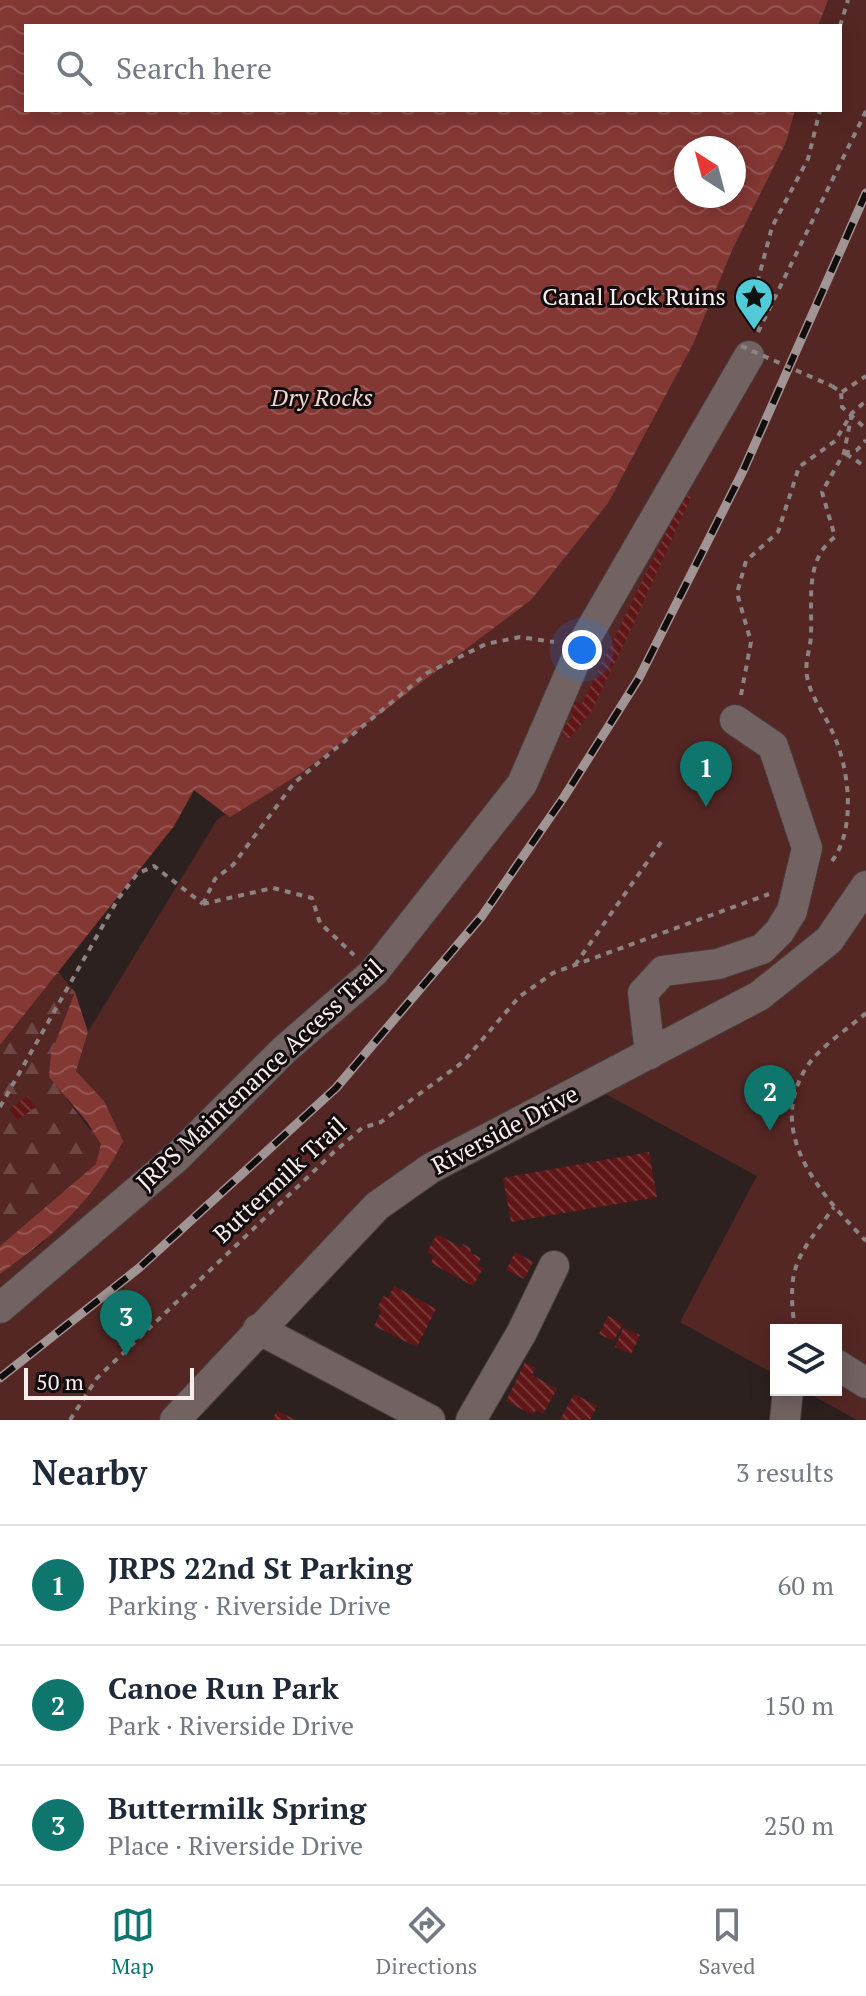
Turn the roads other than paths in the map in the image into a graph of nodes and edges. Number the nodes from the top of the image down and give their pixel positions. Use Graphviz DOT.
graph roads {
  1 [pos="749,344"];
  2 [pos="735,720"];
  3 [pos="866,886"];
  4 [pos="650,1054"];
  5 [pos="554,1266"];
  6 [pos="0,1308"];
  7 [pos="258,1329"];
  8 [pos="842,1368"];
  9 [pos="866,1383"];
  10 [pos="787,1396"];
  11 [pos="175,1420"];
  12 [pos="430,1420"];
  13 [pos="471,1420"];
  14 [pos="785,1420"];
  1 -- 6 [label="street, JRPS Maintenance Access Trail"];
  2 -- 4 [label="street"];
  3 -- 4 [label="street, Riverside Drive"];
  4 -- 7 [label="street, Riverside Drive"];
  5 -- 13 [label="street"];
  7 -- 11 [label="street, Riverside Drive"];
  7 -- 12 [label="street"];
  8 -- 9 [label="street"];
  10 -- 14 [label="street"];
}
